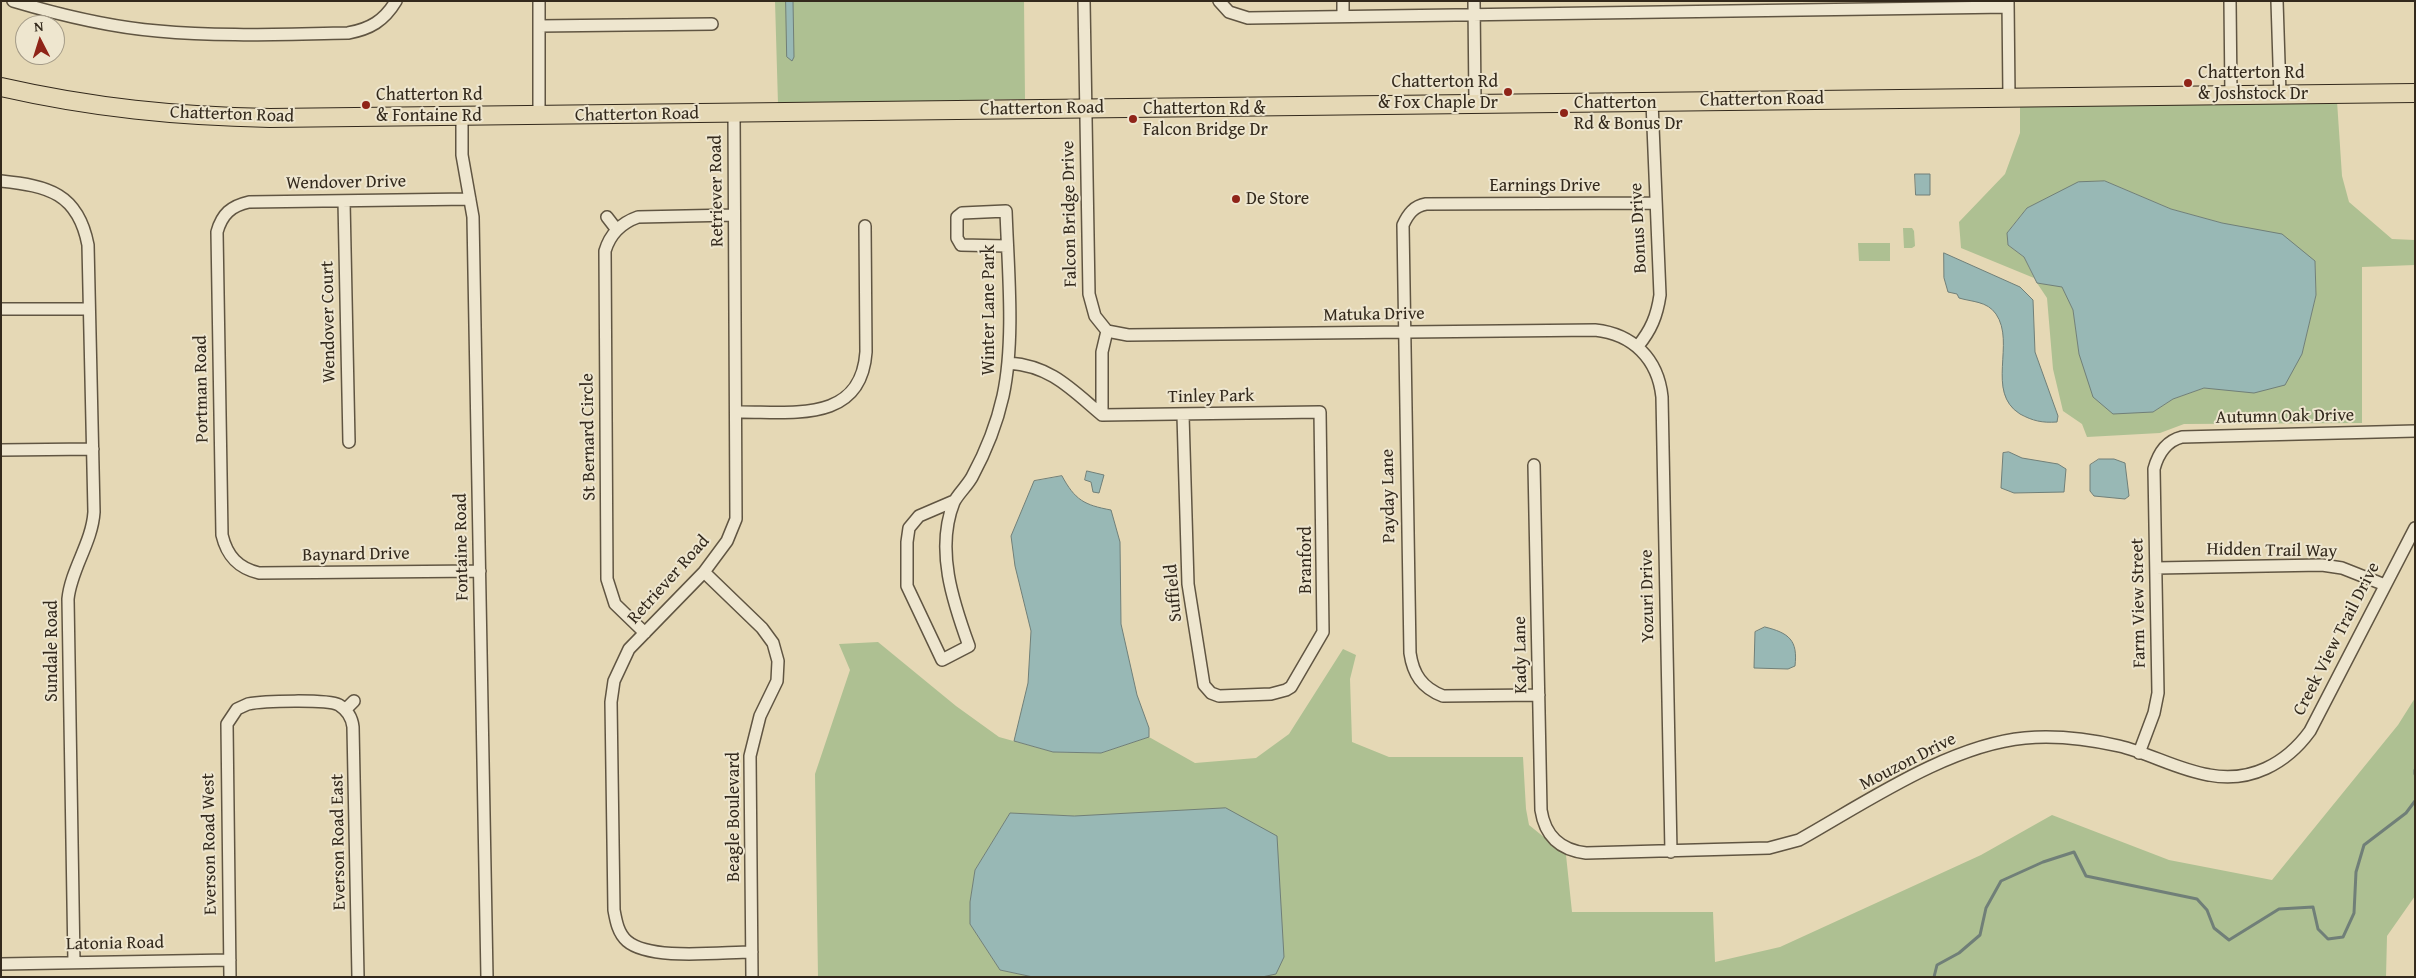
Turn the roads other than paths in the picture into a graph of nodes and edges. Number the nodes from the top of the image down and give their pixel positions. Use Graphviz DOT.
graph roads {
  1 [pos="13,1"];
  2 [pos="396,1"];
  3 [pos="539,1"];
  4 [pos="1084,1"];
  5 [pos="1343,1"];
  6 [pos="1474,1"];
  7 [pos="2230,1"];
  8 [pos="2277,1"];
  9 [pos="2008,4"];
  10 [pos="1222,5"];
  11 [pos="1884,5"];
  12 [pos="1760,6"];
  13 [pos="1622,7"];
  14 [pos="1474,14"];
  15 [pos="1343,16"];
  16 [pos="712,24"];
  17 [pos="539,26"];
  18 [pos="1,87"];
  19 [pos="2415,93"];
  20 [pos="2280,94"];
  21 [pos="2231,95"];
  22 [pos="2009,97"];
  23 [pos="1652,102"];
  24 [pos="1475,103"];
  25 [pos="1086,108"];
  26 [pos="734,114"];
  27 [pos="539,116"];
  28 [pos="462,117"];
  29 [pos="1,181"];
  30 [pos="470,199"];
  31 [pos="344,201"];
  32 [pos="1656,203"];
  33 [pos="1434,204"];
  34 [pos="225,213"];
  35 [pos="734,215"];
  36 [pos="607,217"];
  37 [pos="865,226"];
  38 [pos="616,230"];
  39 [pos="1007,246"];
  40 [pos="1,309"];
  41 [pos="89,309"];
  42 [pos="1106,331"];
  43 [pos="1403,332"];
  44 [pos="1638,346"];
  45 [pos="1009,363"];
  46 [pos="736,412"];
  47 [pos="1320,412"];
  48 [pos="1102,415"];
  49 [pos="1184,415"];
  50 [pos="2415,432"];
  51 [pos="350,442"];
  52 [pos="92,449"];
  53 [pos="1,450"];
  54 [pos="2162,451"];
  55 [pos="1534,466"];
  56 [pos="954,501"];
  57 [pos="2415,528"];
  58 [pos="236,562"];
  59 [pos="2156,568"];
  60 [pos="480,570"];
  61 [pos="704,572"];
  62 [pos="2384,585"];
  63 [pos="644,633"];
  64 [pos="1281,693"];
  65 [pos="1539,695"];
  66 [pos="354,701"];
  67 [pos="345,710"];
  68 [pos="2139,753"];
  69 [pos="2281,760"];
  70 [pos="1554,840"];
  71 [pos="1670,852"];
  72 [pos="752,952"];
  73 [pos="230,960"];
  74 [pos="74,962"];
  75 [pos="1,964"];
  76 [pos="230,977"];
  77 [pos="358,977"];
  78 [pos="487,977"];
  79 [pos="752,977"];
  1 -- 2 [label="street"];
  3 -- 17 [label="street"];
  4 -- 25 [label="street, Falcon Bridge Drive"];
  5 -- 15 [label="street"];
  6 -- 14 [label="street"];
  7 -- 21 [label="street"];
  8 -- 20 [label="street"];
  9 -- 11 [label="street"];
  9 -- 22 [label="street"];
  10 -- 15 [label="street"];
  11 -- 12 [label="street"];
  12 -- 13 [label="street"];
  13 -- 14 [label="street"];
  14 -- 15 [label="street"];
  14 -- 24 [label="street"];
  16 -- 17 [label="street"];
  17 -- 27 [label="street"];
  18 -- 28 [label="main road, Chatterton Road"];
  19 -- 20 [label="main road, Chatterton Road"];
  20 -- 21 [label="main road, Chatterton Road"];
  21 -- 22 [label="main road, Chatterton Road"];
  22 -- 23 [label="main road, Chatterton Road"];
  23 -- 24 [label="main road, Chatterton Road"];
  23 -- 32 [label="street, Bonus Drive"];
  24 -- 25 [label="main road, Chatterton Road"];
  25 -- 26 [label="main road, Chatterton Road"];
  25 -- 42 [label="street, Falcon Bridge Drive"];
  26 -- 27 [label="main road, Chatterton Road"];
  26 -- 35 [label="street, Retriever Road"];
  27 -- 28 [label="main road, Chatterton Road"];
  28 -- 30 [label="street, Fontaine Road"];
  29 -- 41 [label="street, Sundale Road"];
  30 -- 31 [label="street, Wendover Drive"];
  30 -- 60 [label="street, Fontaine Road"];
  31 -- 34 [label="street, Wendover Drive"];
  31 -- 51 [label="street, Wendover Court"];
  32 -- 33 [label="street, Earnings Drive"];
  32 -- 44 [label="street, Bonus Drive"];
  33 -- 43 [label="street, Payday Lane"];
  34 -- 58 [label="street, Portman Road"];
  35 -- 38 [label="street"];
  35 -- 46 [label="street, Retriever Road"];
  36 -- 38 [label="street"];
  37 -- 46 [label="street"];
  38 -- 63 [label="street, St Bernard Circle"];
  39 -- 39 [label="street, Winter Lane Park"];
  39 -- 45 [label="street, Winter Lane Park"];
  40 -- 41 [label="street"];
  41 -- 52 [label="street, Sundale Road"];
  42 -- 43 [label="street, Matuka Drive"];
  42 -- 48 [label="street"];
  43 -- 44 [label="street, Matuka Drive"];
  43 -- 65 [label="street, Payday Lane"];
  44 -- 71 [label="street, Yozuri Drive"];
  45 -- 48 [label="street"];
  45 -- 56 [label="street, Winter Lane Park"];
  46 -- 61 [label="street, Retriever Road"];
  47 -- 49 [label="street, Tinley Park"];
  47 -- 64 [label="street, Branford"];
  48 -- 49 [label="street, Tinley Park"];
  49 -- 64 [label="street, Suffield"];
  50 -- 54 [label="street, Autumn Oak Drive"];
  52 -- 53 [label="street"];
  52 -- 74 [label="street, Sundale Road"];
  54 -- 59 [label="street, Farm View Street"];
  55 -- 65 [label="street, Kady Lane"];
  56 -- 56 [label="street, Winter Lane Park"];
  57 -- 62 [label="street, Creek View Trail Drive"];
  58 -- 60 [label="street, Baynard Drive"];
  59 -- 62 [label="street, Hidden Trail Way"];
  59 -- 68 [label="street, Farm View Street"];
  60 -- 78 [label="street, Fontaine Road"];
  61 -- 63 [label="street, Retriever Road"];
  61 -- 72 [label="street, Beagle Boulevard"];
  62 -- 69 [label="street, Creek View Trail Drive"];
  63 -- 72 [label="street, Retriever Road"];
  65 -- 70 [label="street, Kady Lane"];
  66 -- 67 [label="street"];
  67 -- 73 [label="street, Everson Road West"];
  67 -- 77 [label="street, Everson Road East"];
  68 -- 69 [label="street, Mouzon Drive"];
  68 -- 71 [label="street, Mouzon Drive"];
  70 -- 71 [label="street, Mouzon Drive"];
  72 -- 79 [label="street, Beagle Boulevard"];
  73 -- 74 [label="street, Latonia Road"];
  73 -- 76 [label="street, Everson Road West"];
  74 -- 75 [label="street, Latonia Road"];
}
